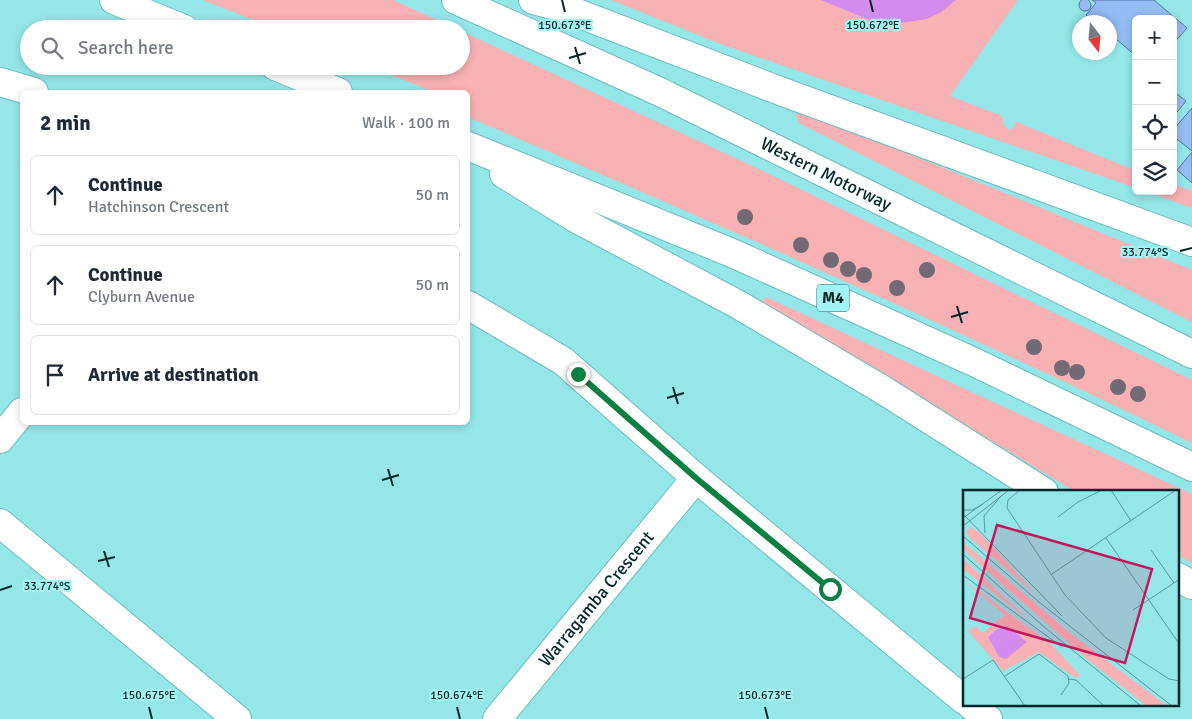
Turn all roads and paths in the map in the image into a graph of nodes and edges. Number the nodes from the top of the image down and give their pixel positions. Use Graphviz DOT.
graph roads {
  1 [pos="114,0"];
  2 [pos="456,0"];
  3 [pos="533,0"];
  4 [pos="162,20"];
  5 [pos="297,75"];
  6 [pos="0,82"];
  7 [pos="27,90"];
  8 [pos="333,90"];
  9 [pos="470,147"];
  10 [pos="470,153"];
  11 [pos="1192,242"];
  12 [pos="470,306"];
  13 [pos="1192,354"];
  14 [pos="20,414"];
  15 [pos="0,439"];
  16 [pos="1192,467"];
  17 [pos="696,478"];
  18 [pos="1041,490"];
  19 [pos="0,523"];
  20 [pos="1180,578"];
  21 [pos="1192,585"];
  22 [pos="963,699"];
  23 [pos="972,706"];
  24 [pos="237,719"];
  25 [pos="497,719"];
  26 [pos="988,719"];
  1 -- 4 [label="main road"];
  2 -- 13 [label="main road, Western Motorway"];
  3 -- 11 [label="main road"];
  5 -- 8 [label="main road"];
  6 -- 7 [label="main road"];
  9 -- 16 [label="main road, M4"];
  10 -- 18 [label="main road"];
  12 -- 17 [label="main road"];
  14 -- 15 [label="main road"];
  17 -- 22 [label="main road"];
  17 -- 25 [label="main road, Warragamba Crescent"];
  19 -- 24 [label="main road"];
  20 -- 21 [label="main road"];
  23 -- 26 [label="main road"];
}
